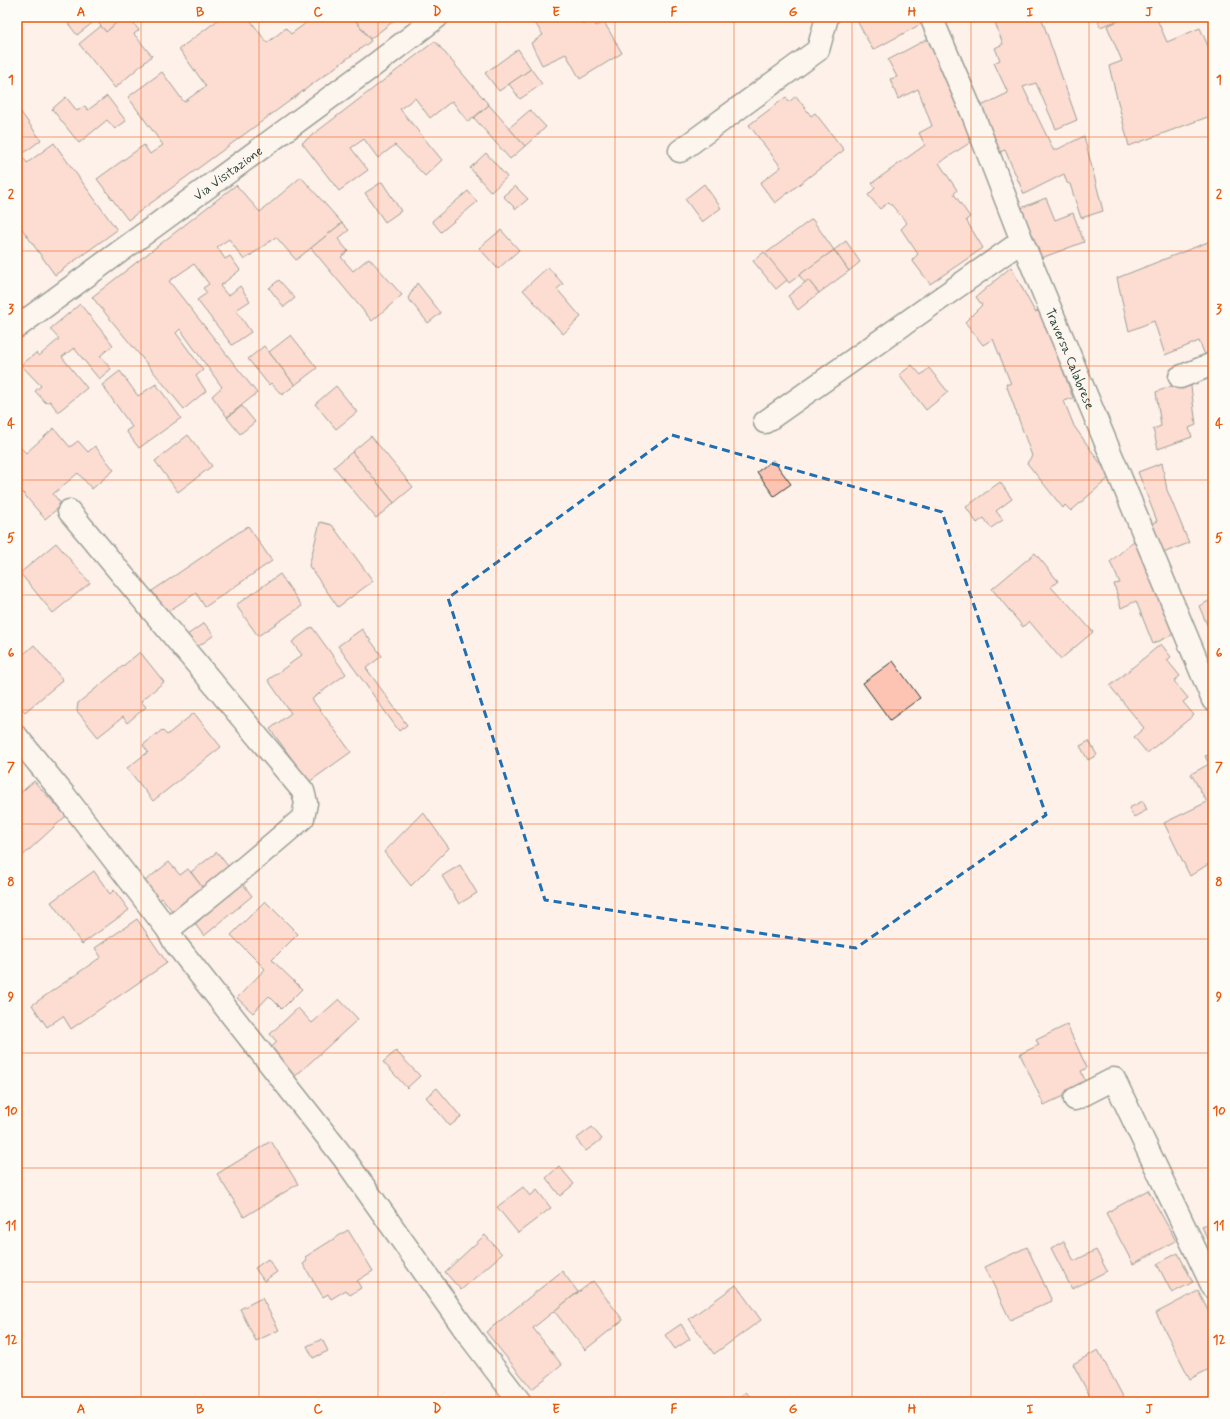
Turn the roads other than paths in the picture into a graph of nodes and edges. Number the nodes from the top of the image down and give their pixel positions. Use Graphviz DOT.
graph roads {
  1 [pos="437,17"];
  2 [pos="827,17"];
  3 [pos="931,17"];
  4 [pos="680,151"];
  5 [pos="1022,241"];
  6 [pos="17,327"];
  7 [pos="1213,364"];
  8 [pos="1180,377"];
  9 [pos="765,422"];
  10 [pos="69,511"];
  11 [pos="1213,700"];
  12 [pos="17,737"];
  13 [pos="168,930"];
  14 [pos="1075,1099"];
  15 [pos="1213,1287"];
  16 [pos="520,1402"];
  1 -- 6 [label="street, Via Visitazione"];
  2 -- 4 [label="street"];
  3 -- 5 [label="street, Traversa Calabrese"];
  5 -- 9 [label="street"];
  5 -- 11 [label="street, Traversa Calabrese"];
  7 -- 8 [label="street"];
  10 -- 13 [label="street"];
  12 -- 13 [label="street"];
  13 -- 16 [label="street"];
  14 -- 15 [label="street"];
}
